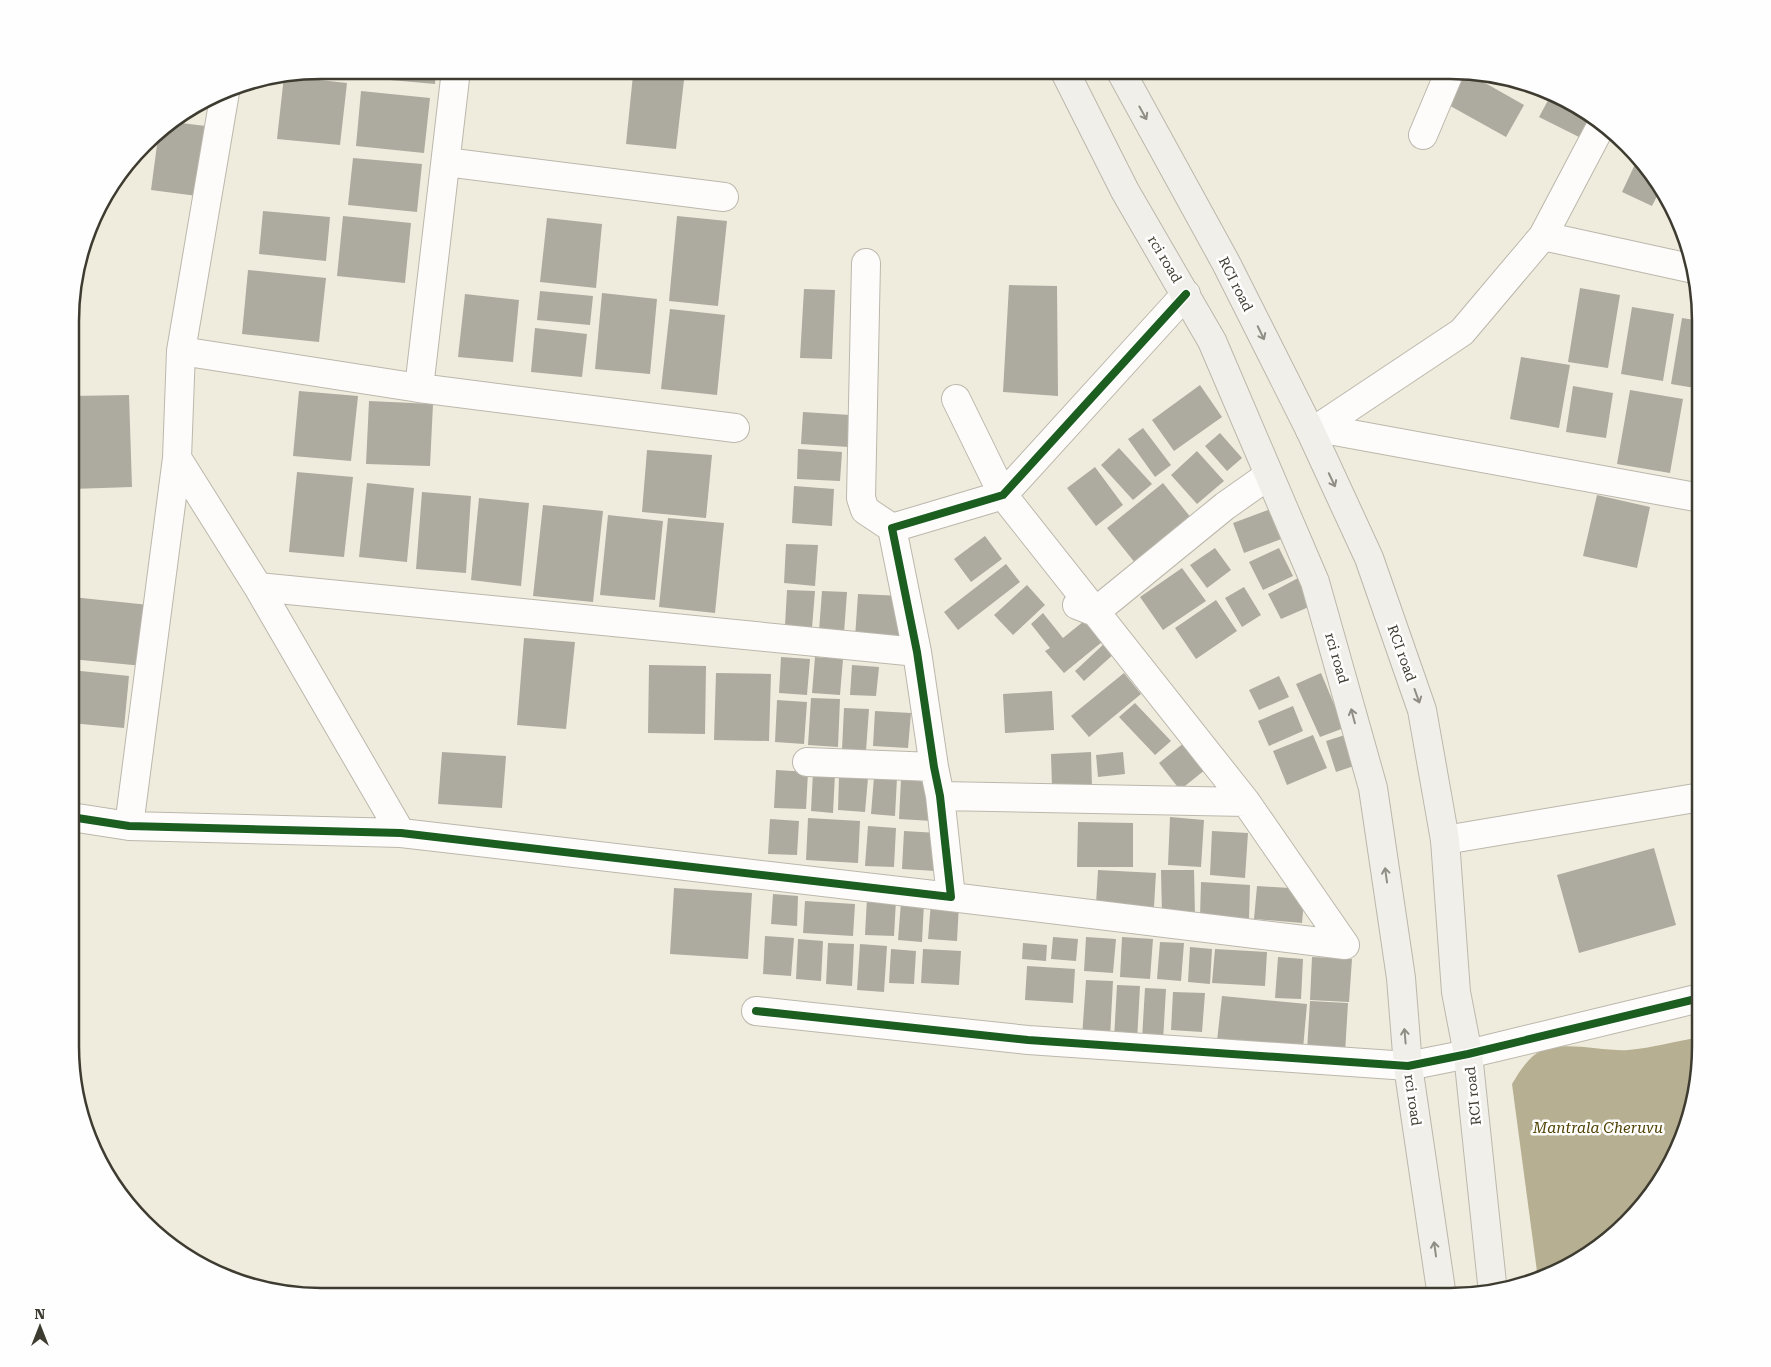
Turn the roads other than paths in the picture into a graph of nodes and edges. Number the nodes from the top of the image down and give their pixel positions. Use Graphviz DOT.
graph roads {
  1 [pos="455,79"];
  2 [pos="1068,79"];
  3 [pos="1125,79"];
  4 [pos="1446,79"];
  5 [pos="219,102"];
  6 [pos="1599,130"];
  7 [pos="1423,134"];
  8 [pos="446,162"];
  9 [pos="724,197"];
  10 [pos="1543,236"];
  11 [pos="866,263"];
  12 [pos="1686,267"];
  13 [pos="1186,294"];
  14 [pos="181,351"];
  15 [pos="420,388"];
  16 [pos="956,399"];
  17 [pos="736,428"];
  18 [pos="1314,429"];
  19 [pos="177,458"];
  20 [pos="1269,475"];
  21 [pos="1003,495"];
  22 [pos="1692,496"];
  23 [pos="892,528"];
  24 [pos="258,587"];
  25 [pos="1084,608"];
  26 [pos="917,652"];
  27 [pos="807,762"];
  28 [pos="934,767"];
  29 [pos="940,796"];
  30 [pos="1692,799"];
  31 [pos="1246,802"];
  32 [pos="79,818"];
  33 [pos="129,826"];
  34 [pos="401,834"];
  35 [pos="1445,840"];
  36 [pos="951,897"];
  37 [pos="1692,1000"];
  38 [pos="756,1011"];
  39 [pos="1468,1054"];
  40 [pos="1408,1066"];
  41 [pos="1492,1285"];
  42 [pos="1441,1288"];
  1 -- 8 [label="street"];
  2 -- 13 [label="main road, rci road"];
  3 -- 18 [label="main road, RCI road, one-way"];
  4 -- 7 [label="street"];
  5 -- 14 [label="street"];
  6 -- 10 [label="street"];
  8 -- 9 [label="street"];
  8 -- 15 [label="street"];
  10 -- 12 [label="street"];
  10 -- 18 [label="street"];
  11 -- 23 [label="street"];
  13 -- 20 [label="main road, rci road"];
  13 -- 21 [label="street"];
  14 -- 15 [label="street"];
  14 -- 19 [label="street"];
  15 -- 17 [label="street"];
  16 -- 21 [label="street"];
  18 -- 22 [label="street"];
  18 -- 35 [label="main road, RCI road, one-way"];
  19 -- 24 [label="street"];
  19 -- 33 [label="street"];
  20 -- 25 [label="street"];
  40 -- 20 [label="main road, rci road, one-way"];
  21 -- 23 [label="street"];
  21 -- 25 [label="street"];
  23 -- 26 [label="street"];
  24 -- 26 [label="street"];
  24 -- 34 [label="street"];
  25 -- 31 [label="street"];
  26 -- 28 [label="street"];
  27 -- 28 [label="street"];
  28 -- 29 [label="street"];
  29 -- 31 [label="street"];
  29 -- 36 [label="street"];
  30 -- 35 [label="street"];
  31 -- 36 [label="street"];
  32 -- 33 [label="street"];
  33 -- 34 [label="street"];
  34 -- 36 [label="street"];
  35 -- 39 [label="main road, RCI road"];
  37 -- 39 [label="street"];
  38 -- 40 [label="street"];
  39 -- 40 [label="street"];
  39 -- 41 [label="main road, RCI road"];
  42 -- 40 [label="main road, rci road, one-way"];
}
